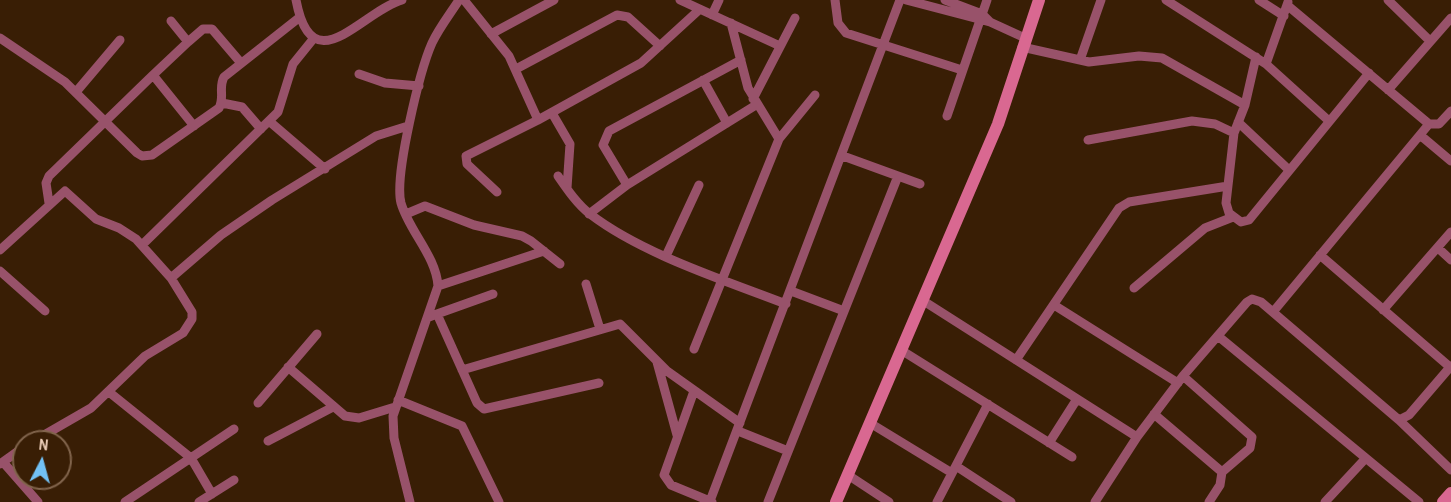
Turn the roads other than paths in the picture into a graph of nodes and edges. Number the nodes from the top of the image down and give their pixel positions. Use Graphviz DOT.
graph roads {
  1 [pos="296,0"];
  2 [pos="402,0"];
  3 [pos="459,0"];
  4 [pos="464,0"];
  5 [pos="554,0"];
  6 [pos="680,0"];
  7 [pos="718,0"];
  8 [pos="835,0"];
  9 [pos="900,0"];
  10 [pos="906,0"];
  11 [pos="945,0"];
  12 [pos="987,0"];
  13 [pos="1039,0"];
  14 [pos="1101,0"];
  15 [pos="1166,0"];
  16 [pos="1259,0"];
  17 [pos="1389,0"];
  18 [pos="1288,3"];
  19 [pos="700,9"];
  20 [pos="712,15"];
  21 [pos="1284,16"];
  22 [pos="300,17"];
  23 [pos="980,17"];
  24 [pos="795,18"];
  25 [pos="1451,18"];
  26 [pos="171,21"];
  27 [pos="731,23"];
  28 [pos="1442,28"];
  29 [pos="491,34"];
  30 [pos="1451,36"];
  31 [pos="0,38"];
  32 [pos="314,38"];
  33 [pos="120,40"];
  34 [pos="1430,41"];
  35 [pos="188,42"];
  36 [pos="1023,43"];
  37 [pos="660,45"];
  38 [pos="885,45"];
  39 [pos="780,46"];
  40 [pos="1256,57"];
  41 [pos="741,60"];
  42 [pos="1080,60"];
  43 [pos="241,63"];
  44 [pos="1266,64"];
  45 [pos="516,69"];
  46 [pos="962,70"];
  47 [pos="1369,73"];
  48 [pos="358,74"];
  49 [pos="153,75"];
  50 [pos="703,80"];
  51 [pos="419,86"];
  52 [pos="1388,90"];
  53 [pos="76,92"];
  54 [pos="815,95"];
  55 [pos="755,102"];
  56 [pos="222,103"];
  57 [pos="1245,105"];
  58 [pos="1451,111"];
  59 [pos="552,113"];
  60 [pos="947,116"];
  61 [pos="538,120"];
  62 [pos="269,121"];
  63 [pos="1329,121"];
  64 [pos="1238,122"];
  65 [pos="106,123"];
  66 [pos="727,123"];
  67 [pos="1429,124"];
  68 [pos="194,126"];
  69 [pos="408,126"];
  70 [pos="261,129"];
  71 [pos="1234,133"];
  72 [pos="1420,135"];
  73 [pos="779,139"];
  74 [pos="1088,140"];
  75 [pos="843,156"];
  76 [pos="1451,161"];
  77 [pos="325,169"];
  78 [pos="1288,170"];
  79 [pos="558,176"];
  80 [pos="898,176"];
  81 [pos="920,184"];
  82 [pos="627,185"];
  83 [pos="699,185"];
  84 [pos="1228,186"];
  85 [pos="567,188"];
  86 [pos="497,192"];
  87 [pos="49,203"];
  88 [pos="406,214"];
  89 [pos="589,214"];
  90 [pos="1233,217"];
  91 [pos="1451,232"];
  92 [pos="142,245"];
  93 [pos="1438,248"];
  94 [pos="0,250"];
  95 [pos="544,251"];
  96 [pos="1320,255"];
  97 [pos="666,256"];
  98 [pos="1451,260"];
  99 [pos="560,264"];
  100 [pos="0,271"];
  101 [pos="171,278"];
  102 [pos="723,279"];
  103 [pos="586,284"];
  104 [pos="438,286"];
  105 [pos="1134,288"];
  106 [pos="791,291"];
  107 [pos="493,294"];
  108 [pos="922,300"];
  109 [pos="786,304"];
  110 [pos="1053,305"];
  111 [pos="1383,310"];
  112 [pos="45,311"];
  113 [pos="844,311"];
  114 [pos="1273,312"];
  115 [pos="433,315"];
  116 [pos="600,329"];
  117 [pos="317,334"];
  118 [pos="1218,336"];
  119 [pos="694,349"];
  120 [pos="901,350"];
  121 [pos="1016,360"];
  122 [pos="657,362"];
  123 [pos="1450,367"];
  124 [pos="288,368"];
  125 [pos="462,370"];
  126 [pos="1181,379"];
  127 [pos="599,383"];
  128 [pos="694,391"];
  129 [pos="109,392"];
  130 [pos="1077,399"];
  131 [pos="258,403"];
  132 [pos="397,404"];
  133 [pos="988,404"];
  134 [pos="333,407"];
  135 [pos="1154,414"];
  136 [pos="1399,420"];
  137 [pos="870,423"];
  138 [pos="739,427"];
  139 [pos="234,429"];
  140 [pos="53,430"];
  141 [pos="677,435"];
  142 [pos="1137,437"];
  143 [pos="268,441"];
  144 [pos="1049,443"];
  145 [pos="788,452"];
  146 [pos="1072,456"];
  147 [pos="191,458"];
  148 [pos="1365,459"];
  149 [pos="1,463"];
  150 [pos="954,469"];
  151 [pos="1451,470"];
  152 [pos="1222,472"];
  153 [pos="848,475"];
  154 [pos="234,480"];
  155 [pos="212,494"];
  156 [pos="1451,494"];
  157 [pos="38,502"];
  158 [pos="125,502"];
  159 [pos="199,502"];
  160 [pos="410,502"];
  161 [pos="499,502"];
  162 [pos="711,502"];
  163 [pos="768,502"];
  164 [pos="836,502"];
  165 [pos="889,502"];
  166 [pos="937,502"];
  167 [pos="1011,502"];
  168 [pos="1095,502"];
  169 [pos="1209,502"];
  170 [pos="1325,502"];
  171 [pos="1419,502"];
  172 [pos="1443,502"];
  1 -- 22 [label="street"];
  2 -- 32 [label="street"];
  3 -- 51 [label="street"];
  4 -- 29 [label="street"];
  5 -- 29 [label="street"];
  6 -- 19 [label="street"];
  7 -- 20 [label="street"];
  8 -- 38 [label="street"];
  9 -- 38 [label="street"];
  10 -- 23 [label="street"];
  11 -- 23 [label="street"];
  12 -- 23 [label="street"];
  13 -- 36 [label="street"];
  14 -- 42 [label="street"];
  15 -- 40 [label="street"];
  16 -- 21 [label="street"];
  17 -- 34 [label="street"];
  18 -- 21 [label="street"];
  18 -- 47 [label="street"];
  19 -- 20 [label="street"];
  19 -- 37 [label="street"];
  20 -- 27 [label="street"];
  21 -- 44 [label="street"];
  22 -- 32 [label="street"];
  22 -- 43 [label="street"];
  23 -- 36 [label="street"];
  23 -- 46 [label="street"];
  24 -- 39 [label="street"];
  25 -- 28 [label="street"];
  26 -- 35 [label="street"];
  27 -- 39 [label="street"];
  27 -- 41 [label="street"];
  28 -- 30 [label="street"];
  28 -- 34 [label="street"];
  29 -- 45 [label="street"];
  31 -- 53 [label="street"];
  32 -- 62 [label="street"];
  33 -- 53 [label="street"];
  34 -- 52 [label="street"];
  35 -- 43 [label="street"];
  35 -- 49 [label="street"];
  36 -- 42 [label="street"];
  36 -- 108 [label="street"];
  37 -- 45 [label="street"];
  37 -- 59 [label="street"];
  38 -- 46 [label="street"];
  38 -- 75 [label="street"];
  39 -- 55 [label="street"];
  40 -- 44 [label="street"];
  40 -- 57 [label="street"];
  41 -- 50 [label="street"];
  41 -- 55 [label="street"];
  42 -- 57 [label="street"];
  43 -- 56 [label="street"];
  44 -- 63 [label="street"];
  45 -- 61 [label="street"];
  46 -- 60 [label="street"];
  47 -- 52 [label="street"];
  47 -- 63 [label="street"];
  48 -- 51 [label="street"];
  49 -- 65 [label="street"];
  49 -- 68 [label="street"];
  50 -- 66 [label="street"];
  50 -- 82 [label="street"];
  51 -- 69 [label="street"];
  52 -- 67 [label="street"];
  53 -- 65 [label="street"];
  54 -- 73 [label="street"];
  55 -- 66 [label="street"];
  55 -- 73 [label="street"];
  56 -- 68 [label="street"];
  56 -- 70 [label="street"];
  57 -- 64 [label="street"];
  58 -- 67 [label="street"];
  59 -- 61 [label="street"];
  59 -- 85 [label="street"];
  61 -- 86 [label="street"];
  62 -- 70 [label="street"];
  62 -- 77 [label="street"];
  63 -- 78 [label="street"];
  64 -- 71 [label="street"];
  64 -- 78 [label="street"];
  65 -- 68 [label="street"];
  65 -- 87 [label="street"];
  66 -- 82 [label="street"];
  67 -- 72 [label="street"];
  69 -- 77 [label="street"];
  69 -- 88 [label="street"];
  70 -- 92 [label="street"];
  71 -- 74 [label="street"];
  71 -- 84 [label="street"];
  72 -- 76 [label="street"];
  72 -- 96 [label="street"];
  73 -- 102 [label="street"];
  75 -- 80 [label="street"];
  75 -- 106 [label="street"];
  77 -- 101 [label="street"];
  78 -- 90 [label="street"];
  79 -- 85 [label="street"];
  80 -- 81 [label="street"];
  80 -- 113 [label="street"];
  82 -- 89 [label="street"];
  83 -- 97 [label="street"];
  84 -- 90 [label="street"];
  84 -- 110 [label="street"];
  85 -- 89 [label="street"];
  87 -- 92 [label="street"];
  87 -- 94 [label="street"];
  88 -- 95 [label="street"];
  88 -- 104 [label="street"];
  89 -- 97 [label="street"];
  90 -- 105 [label="street"];
  91 -- 93 [label="street"];
  92 -- 101 [label="street"];
  93 -- 98 [label="street"];
  93 -- 111 [label="street"];
  95 -- 99 [label="street"];
  95 -- 104 [label="street"];
  96 -- 111 [label="street"];
  96 -- 114 [label="street"];
  97 -- 102 [label="street"];
  100 -- 112 [label="street"];
  101 -- 129 [label="street"];
  102 -- 109 [label="street"];
  102 -- 119 [label="street"];
  103 -- 116 [label="street"];
  104 -- 115 [label="street"];
  106 -- 109 [label="street"];
  106 -- 113 [label="street"];
  107 -- 115 [label="street"];
  108 -- 120 [label="street"];
  108 -- 121 [label="street"];
  109 -- 138 [label="street"];
  110 -- 121 [label="street"];
  110 -- 126 [label="street"];
  111 -- 123 [label="street"];
  113 -- 145 [label="street"];
  114 -- 118 [label="street"];
  114 -- 136 [label="street"];
  115 -- 125 [label="street"];
  115 -- 132 [label="street"];
  116 -- 122 [label="street"];
  116 -- 125 [label="street"];
  117 -- 124 [label="street"];
  118 -- 126 [label="street"];
  118 -- 148 [label="street"];
  120 -- 133 [label="street"];
  120 -- 137 [label="street"];
  121 -- 130 [label="street"];
  122 -- 128 [label="street"];
  122 -- 141 [label="street"];
  123 -- 136 [label="street"];
  124 -- 131 [label="street"];
  124 -- 134 [label="street"];
  125 -- 127 [label="street"];
  126 -- 135 [label="street"];
  126 -- 152 [label="street"];
  128 -- 138 [label="street"];
  128 -- 141 [label="street"];
  129 -- 140 [label="street"];
  129 -- 147 [label="street"];
  130 -- 142 [label="street"];
  130 -- 144 [label="street"];
  132 -- 134 [label="street"];
  132 -- 160 [label="street"];
  132 -- 161 [label="street"];
  133 -- 144 [label="street"];
  133 -- 150 [label="street"];
  134 -- 143 [label="street"];
  135 -- 142 [label="street"];
  135 -- 152 [label="street"];
  136 -- 151 [label="street"];
  137 -- 150 [label="street"];
  137 -- 153 [label="street"];
  138 -- 145 [label="street"];
  138 -- 162 [label="street"];
  139 -- 147 [label="street"];
  141 -- 162 [label="street"];
  142 -- 168 [label="street"];
  144 -- 146 [label="street"];
  145 -- 163 [label="street"];
  147 -- 155 [label="street"];
  147 -- 158 [label="street"];
  148 -- 170 [label="street"];
  148 -- 171 [label="street"];
  149 -- 157 [label="street"];
  150 -- 166 [label="street"];
  150 -- 167 [label="street"];
  152 -- 169 [label="street"];
  153 -- 164 [label="street"];
  153 -- 165 [label="street"];
  154 -- 155 [label="street"];
  155 -- 159 [label="street"];
  156 -- 172 [label="street"];
}
